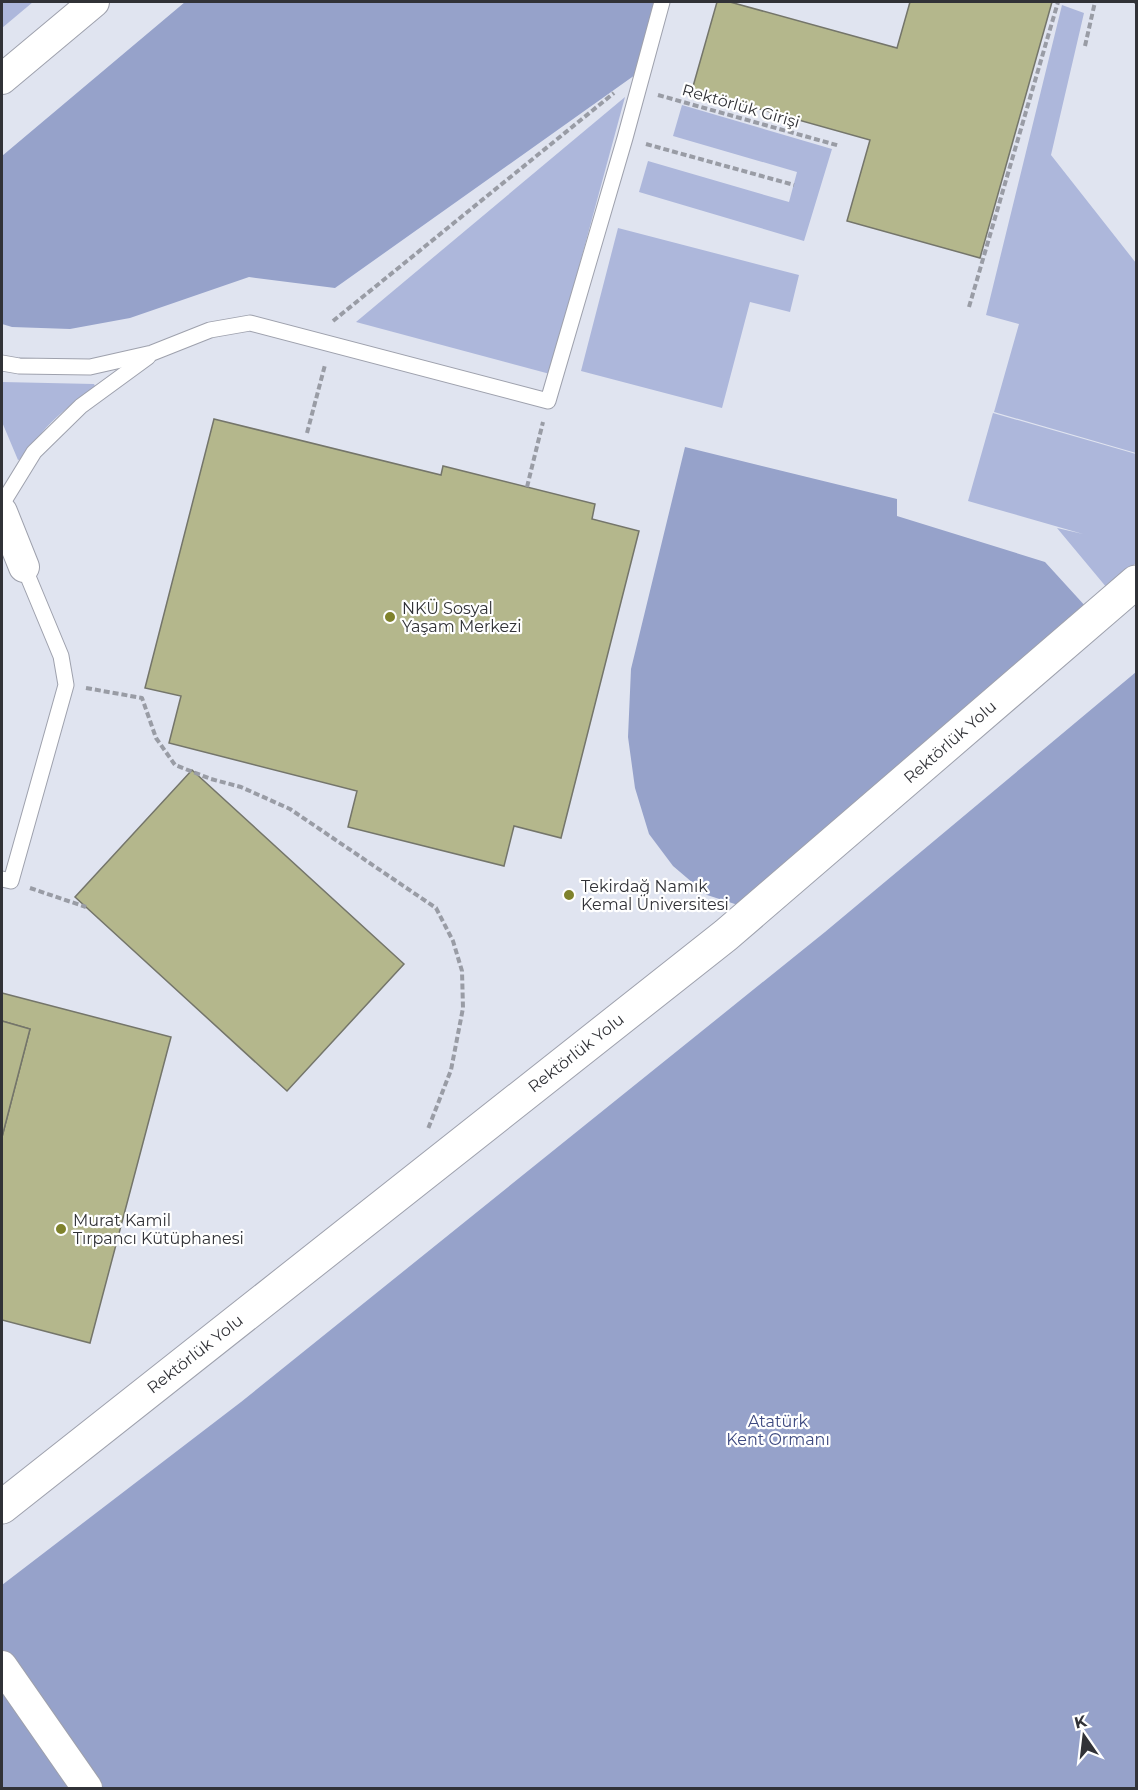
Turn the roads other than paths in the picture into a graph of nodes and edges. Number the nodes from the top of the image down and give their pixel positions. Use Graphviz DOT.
graph roads {
  1 [pos="94,2"];
  2 [pos="662,2"];
  3 [pos="2,79"];
  4 [pos="152,353"];
  5 [pos="2,363"];
  6 [pos="2,504"];
  7 [pos="2,512"];
  8 [pos="24,567"];
  9 [pos="1137,582"];
  10 [pos="6,880"];
  11 [pos="2,1507"];
  12 [pos="2,1666"];
  13 [pos="87,1788"];
  1 -- 3 [label="street"];
  2 -- 4 [label="lane"];
  4 -- 5 [label="lane"];
  4 -- 6 [label="lane"];
  7 -- 8 [label="street"];
  8 -- 10 [label="lane"];
  9 -- 11 [label="street, Rektörlük Yolu"];
  12 -- 13 [label="street"];
}
